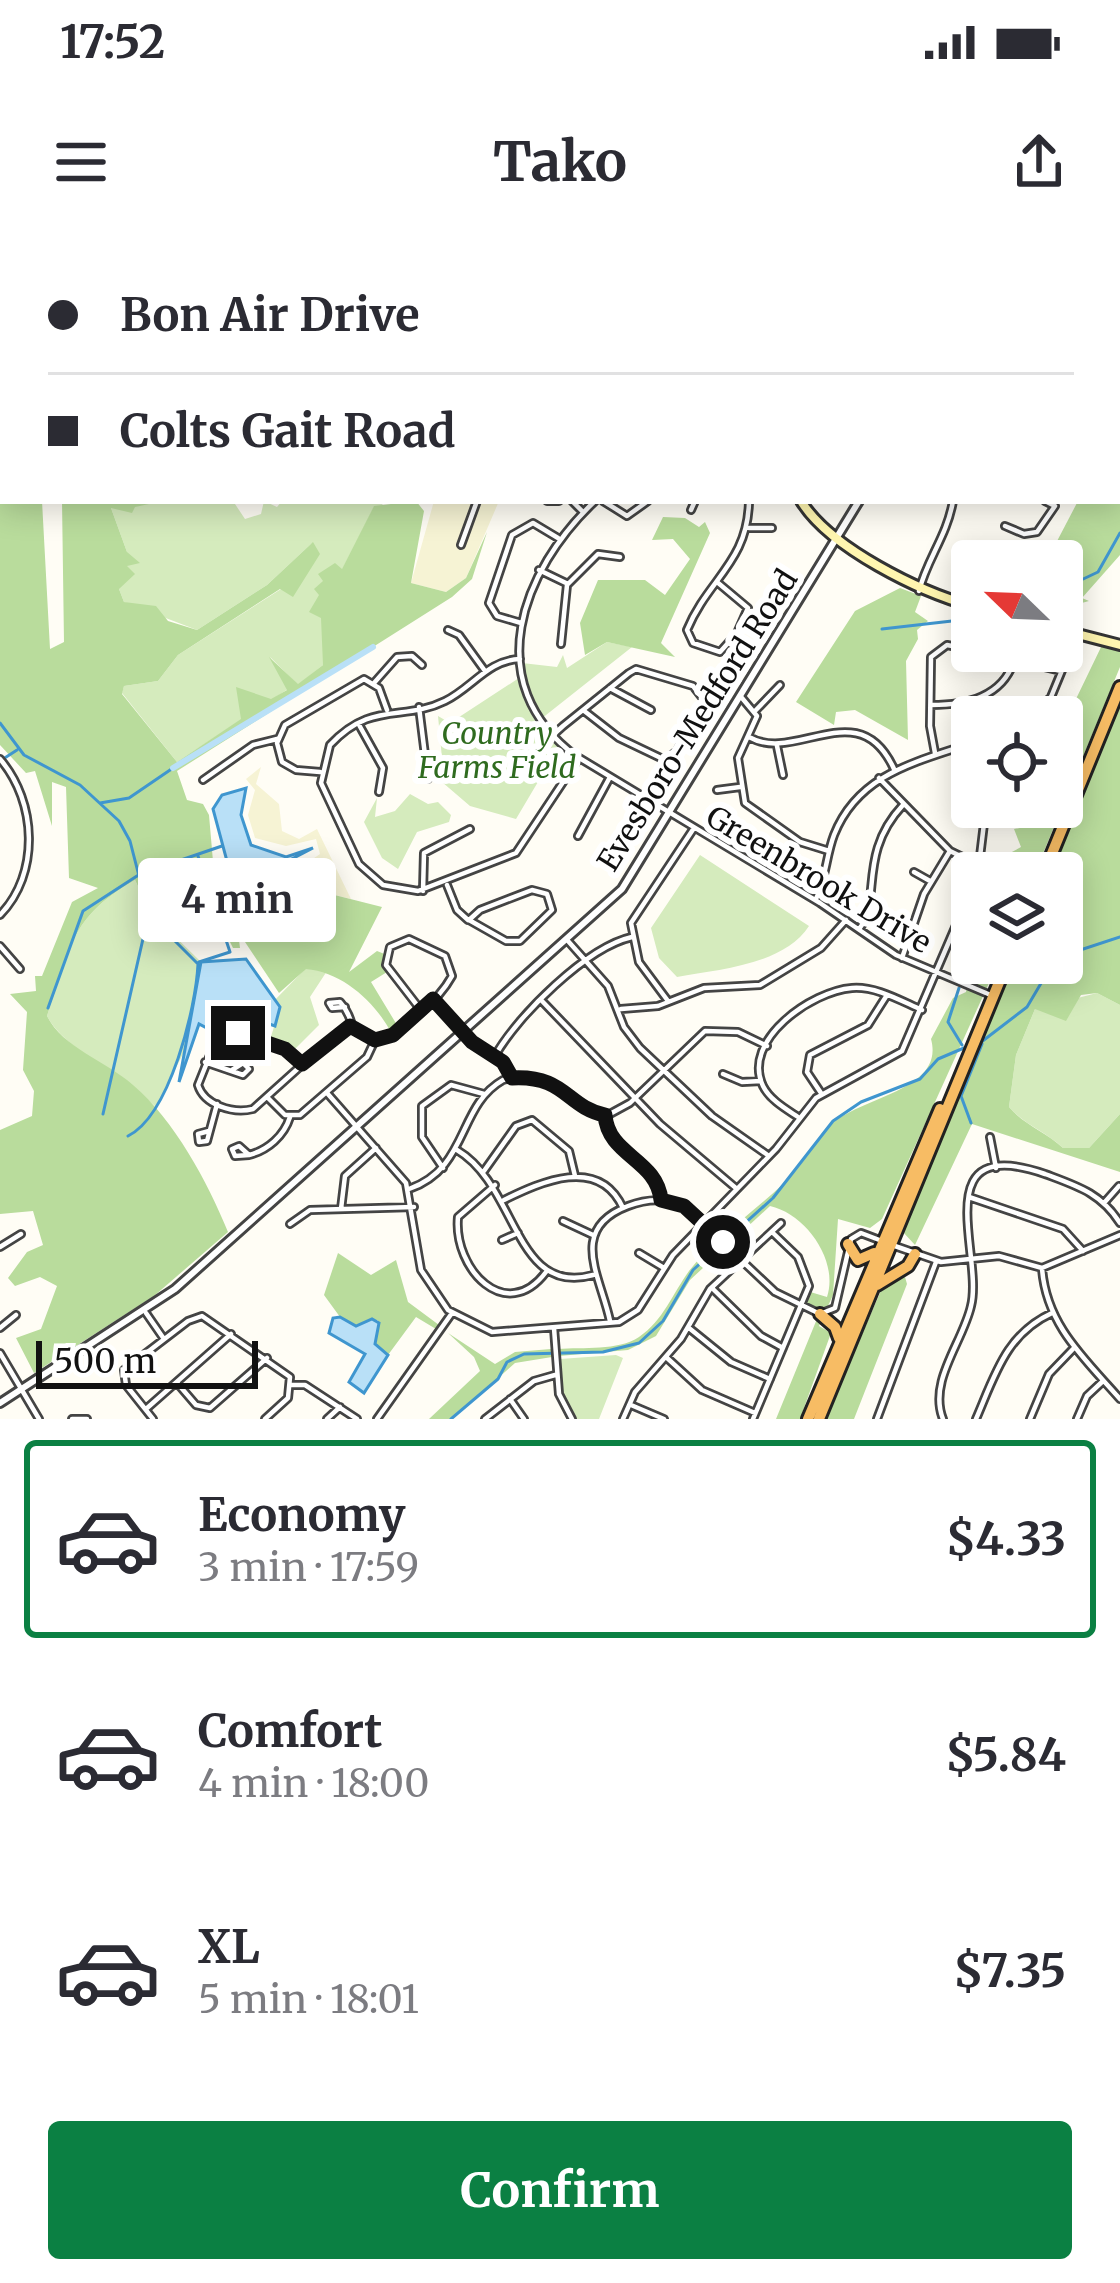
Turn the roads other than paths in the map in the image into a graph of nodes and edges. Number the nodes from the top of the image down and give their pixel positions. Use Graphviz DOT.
graph roads {
  1 [pos="476,504"];
  2 [pos="575,504"];
  3 [pos="595,504"];
  4 [pos="605,504"];
  5 [pos="644,504"];
  6 [pos="694,504"];
  7 [pos="748,504"];
  8 [pos="804,504"];
  9 [pos="858,504"];
  10 [pos="951,504"];
  11 [pos="1056,504"];
  12 [pos="691,510"];
  13 [pos="583,512"];
  14 [pos="1005,526"];
  15 [pos="748,528"];
  16 [pos="772,528"];
  17 [pos="838,536"];
  18 [pos="558,538"];
  19 [pos="460,545"];
  20 [pos="620,557"];
  21 [pos="538,570"];
  22 [pos="717,582"];
  23 [pos="567,585"];
  24 [pos="919,591"];
  25 [pos="951,600"];
  26 [pos="521,623"];
  27 [pos="448,630"];
  28 [pos="1083,636"];
  29 [pos="561,644"];
  30 [pos="951,644"];
  31 [pos="1120,645"];
  32 [pos="520,659"];
  33 [pos="422,665"];
  34 [pos="485,671"];
  35 [pos="1009,672"];
  36 [pos="374,683"];
  37 [pos="780,685"];
  38 [pos="1120,687"];
  39 [pos="610,688"];
  40 [pos="742,698"];
  41 [pos="930,705"];
  42 [pos="419,707"];
  43 [pos="387,710"];
  44 [pos="583,710"];
  45 [pos="651,710"];
  46 [pos="755,711"];
  47 [pos="358,723"];
  48 [pos="553,736"];
  49 [pos="749,737"];
  50 [pos="277,739"];
  51 [pos="777,746"];
  52 [pos="951,750"];
  53 [pos="936,755"];
  54 [pos="578,758"];
  55 [pos="0,759"];
  56 [pos="894,769"];
  57 [pos="320,772"];
  58 [pos="783,775"];
  59 [pos="610,776"];
  60 [pos="880,778"];
  61 [pos="428,779"];
  62 [pos="203,781"];
  63 [pos="740,787"];
  64 [pos="716,790"];
  65 [pos="379,791"];
  66 [pos="646,799"];
  67 [pos="904,805"];
  68 [pos="672,814"];
  69 [pos="694,828"];
  70 [pos="470,829"];
  71 [pos="625,834"];
  72 [pos="578,836"];
  73 [pos="830,851"];
  74 [pos="950,851"];
  75 [pos="1053,852"];
  76 [pos="914,872"];
  77 [pos="930,880"];
  78 [pos="447,885"];
  79 [pos="423,891"];
  80 [pos="0,898"];
  81 [pos="815,900"];
  82 [pos="9,905"];
  83 [pos="0,916"];
  84 [pos="469,920"];
  85 [pos="846,920"];
  86 [pos="859,929"];
  87 [pos="632,937"];
  88 [pos="951,939"];
  89 [pos="567,940"];
  90 [pos="0,946"];
  91 [pos="902,958"];
  92 [pos="585,961"];
  93 [pos="20,969"];
  94 [pos="937,973"];
  95 [pos="998,984"];
  96 [pos="887,995"];
  97 [pos="993,996"];
  98 [pos="433,999"];
  99 [pos="542,1000"];
  100 [pos="668,1001"];
  101 [pos="344,1007"];
  102 [pos="420,1009"];
  103 [pos="619,1010"];
  104 [pos="922,1010"];
  105 [pos="352,1026"];
  106 [pos="464,1033"];
  107 [pos="375,1040"];
  108 [pos="766,1046"];
  109 [pos="972,1046"];
  110 [pos="495,1056"];
  111 [pos="205,1062"];
  112 [pos="302,1064"];
  113 [pos="232,1070"];
  114 [pos="663,1070"];
  115 [pos="723,1074"];
  116 [pos="512,1078"];
  117 [pos="761,1081"];
  118 [pos="327,1093"];
  119 [pos="484,1094"];
  120 [pos="821,1094"];
  121 [pos="268,1098"];
  122 [pos="634,1099"];
  123 [pos="218,1104"];
  124 [pos="605,1115"];
  125 [pos="290,1117"];
  126 [pos="799,1118"];
  127 [pos="358,1128"];
  128 [pos="208,1131"];
  129 [pos="990,1137"];
  130 [pos="376,1148"];
  131 [pos="457,1150"];
  132 [pos="249,1156"];
  133 [pos="769,1156"];
  134 [pos="443,1168"];
  135 [pos="996,1168"];
  136 [pos="484,1171"];
  137 [pos="575,1176"];
  138 [pos="495,1185"];
  139 [pos="1119,1186"];
  140 [pos="737,1189"];
  141 [pos="409,1190"];
  142 [pos="969,1197"];
  143 [pos="504,1200"];
  144 [pos="661,1200"];
  145 [pos="1104,1203"];
  146 [pos="414,1207"];
  147 [pos="623,1208"];
  148 [pos="341,1209"];
  149 [pos="563,1221"];
  150 [pos="704,1223"];
  151 [pos="781,1223"];
  152 [pos="1120,1223"];
  153 [pos="290,1224"];
  154 [pos="888,1226"];
  155 [pos="772,1232"];
  156 [pos="518,1233"];
  157 [pos="21,1234"];
  158 [pos="866,1234"];
  159 [pos="1120,1234"];
  160 [pos="593,1235"];
  161 [pos="502,1240"];
  162 [pos="848,1244"];
  163 [pos="884,1244"];
  164 [pos="0,1247"];
  165 [pos="1083,1251"];
  166 [pos="638,1253"];
  167 [pos="915,1254"];
  168 [pos="970,1259"];
  169 [pos="742,1261"];
  170 [pos="937,1261"];
  171 [pos="664,1268"];
  172 [pos="1042,1268"];
  173 [pos="546,1272"];
  174 [pos="593,1275"];
  175 [pos="712,1288"];
  176 [pos="871,1292"];
  177 [pos="800,1306"];
  178 [pos="1052,1312"];
  179 [pos="452,1313"];
  180 [pos="146,1314"];
  181 [pos="820,1314"];
  182 [pos="16,1315"];
  183 [pos="610,1324"];
  184 [pos="0,1328"];
  185 [pos="554,1328"];
  186 [pos="688,1328"];
  187 [pos="231,1334"];
  188 [pos="166,1339"];
  189 [pos="840,1342"];
  190 [pos="783,1348"];
  191 [pos="1074,1348"];
  192 [pos="0,1353"];
  193 [pos="666,1357"];
  194 [pos="267,1358"];
  195 [pos="557,1375"];
  196 [pos="770,1379"];
  197 [pos="1103,1381"];
  198 [pos="178,1384"];
  199 [pos="292,1384"];
  200 [pos="22,1389"];
  201 [pos="509,1398"];
  202 [pos="1120,1399"];
  203 [pos="0,1403"];
  204 [pos="629,1404"];
  205 [pos="340,1407"];
  206 [pos="146,1409"];
  207 [pos="754,1416"];
  208 [pos="39,1419"];
  209 [pos="73,1419"];
  210 [pos="87,1419"];
  211 [pos="154,1419"];
  212 [pos="265,1419"];
  213 [pos="327,1419"];
  214 [pos="357,1419"];
  215 [pos="377,1419"];
  216 [pos="484,1419"];
  217 [pos="524,1419"];
  218 [pos="572,1419"];
  219 [pos="622,1419"];
  220 [pos="664,1419"];
  221 [pos="808,1419"];
  222 [pos="819,1419"];
  223 [pos="877,1419"];
  224 [pos="942,1419"];
  225 [pos="976,1419"];
  226 [pos="1030,1419"];
  227 [pos="1077,1419"];
  1 -- 19 [label="street"];
  2 -- 13 [label="street"];
  3 -- 13 [label="street, Greenbrook Drive"];
  4 -- 5 [label="street"];
  6 -- 12 [label="street"];
  7 -- 15 [label="street"];
  8 -- 17 [label="main road"];
  9 -- 17 [label="street, Evesboro-Medford Road"];
  10 -- 24 [label="street"];
  11 -- 14 [label="street"];
  13 -- 18 [label="street, Greenbrook Drive"];
  15 -- 16 [label="street"];
  15 -- 22 [label="street"];
  17 -- 24 [label="main road"];
  17 -- 40 [label="street, Evesboro-Medford Road"];
  18 -- 21 [label="street, Greenbrook Drive"];
  18 -- 26 [label="street"];
  20 -- 23 [label="street"];
  21 -- 23 [label="street"];
  21 -- 26 [label="street, Greenbrook Drive"];
  22 -- 22 [label="street"];
  23 -- 29 [label="street"];
  24 -- 25 [label="main road"];
  26 -- 32 [label="street, Greenbrook Drive"];
  27 -- 34 [label="street"];
  28 -- 31 [label="main road"];
  30 -- 41 [label="street"];
  32 -- 34 [label="street"];
  32 -- 48 [label="street, Greenbrook Drive"];
  33 -- 36 [label="street"];
  34 -- 42 [label="street"];
  35 -- 41 [label="street"];
  36 -- 43 [label="street"];
  36 -- 50 [label="street"];
  37 -- 46 [label="street"];
  38 -- 75 [label="highway"];
  39 -- 44 [label="street"];
  39 -- 44 [label="street"];
  39 -- 45 [label="street"];
  40 -- 46 [label="street"];
  40 -- 68 [label="street, Evesboro-Medford Road"];
  41 -- 53 [label="street"];
  42 -- 43 [label="street"];
  42 -- 61 [label="street"];
  43 -- 47 [label="street"];
  44 -- 48 [label="street"];
  46 -- 49 [label="street"];
  47 -- 57 [label="street"];
  47 -- 65 [label="street"];
  48 -- 54 [label="street, Greenbrook Drive"];
  49 -- 51 [label="street"];
  49 -- 63 [label="street"];
  50 -- 57 [label="street"];
  50 -- 62 [label="street"];
  51 -- 56 [label="street"];
  51 -- 58 [label="street"];
  52 -- 53 [label="street"];
  53 -- 56 [label="street"];
  54 -- 59 [label="street, Greenbrook Drive"];
  54 -- 78 [label="street"];
  55 -- 82 [label="street"];
  56 -- 60 [label="street"];
  57 -- 79 [label="street"];
  59 -- 66 [label="street, Greenbrook Drive"];
  59 -- 72 [label="street"];
  60 -- 67 [label="street"];
  60 -- 73 [label="street"];
  63 -- 64 [label="street"];
  63 -- 73 [label="street"];
  66 -- 68 [label="street, Greenbrook Drive"];
  66 -- 71 [label="street"];
  67 -- 74 [label="street"];
  67 -- 86 [label="street"];
  68 -- 69 [label="street, Greenbrook Drive"];
  68 -- 89 [label="street, Evesboro-Medford Road"];
  69 -- 81 [label="street, Greenbrook Drive"];
  69 -- 87 [label="street"];
  70 -- 79 [label="street"];
  73 -- 81 [label="street"];
  74 -- 77 [label="street"];
  76 -- 77 [label="street"];
  77 -- 91 [label="street"];
  78 -- 79 [label="street"];
  78 -- 84 [label="street"];
  80 -- 82 [label="street"];
  81 -- 85 [label="street, Greenbrook Drive"];
  82 -- 83 [label="street"];
  84 -- 84 [label="street"];
  85 -- 86 [label="street, Greenbrook Drive"];
  85 -- 100 [label="street"];
  86 -- 91 [label="street, Greenbrook Drive"];
  87 -- 92 [label="street"];
  87 -- 100 [label="street"];
  88 -- 94 [label="street"];
  89 -- 92 [label="street"];
  89 -- 106 [label="street, Evesboro-Medford Road"];
  90 -- 93 [label="street"];
  91 -- 94 [label="street, Greenbrook Drive"];
  92 -- 99 [label="street"];
  92 -- 103 [label="street"];
  94 -- 97 [label="street, Greenbrook Drive"];
  94 -- 104 [label="street"];
  95 -- 97 [label="highway"];
  96 -- 104 [label="street"];
  96 -- 108 [label="street"];
  96 -- 120 [label="street"];
  97 -- 109 [label="highway"];
  98 -- 102 [label="street"];
  98 -- 102 [label="street"];
  98 -- 106 [label="street"];
  99 -- 110 [label="street"];
  99 -- 122 [label="street"];
  100 -- 103 [label="street"];
  101 -- 105 [label="street"];
  102 -- 107 [label="street"];
  103 -- 114 [label="street"];
  104 -- 120 [label="street"];
  105 -- 107 [label="street"];
  105 -- 112 [label="street"];
  106 -- 110 [label="street"];
  106 -- 127 [label="street, Evesboro-Medford Road"];
  107 -- 118 [label="street"];
  108 -- 114 [label="street"];
  108 -- 117 [label="street"];
  109 -- 154 [label="highway"];
  109 -- 163 [label="highway"];
  110 -- 116 [label="street"];
  111 -- 112 [label="street"];
  111 -- 113 [label="street"];
  111 -- 123 [label="street"];
  112 -- 121 [label="street"];
  114 -- 122 [label="street"];
  114 -- 133 [label="street"];
  115 -- 117 [label="street"];
  116 -- 119 [label="street"];
  116 -- 124 [label="street"];
  117 -- 126 [label="street"];
  118 -- 125 [label="street"];
  118 -- 127 [label="street"];
  119 -- 131 [label="street"];
  119 -- 134 [label="street"];
  120 -- 126 [label="street"];
  121 -- 123 [label="street"];
  121 -- 125 [label="street"];
  122 -- 124 [label="street"];
  122 -- 140 [label="street"];
  123 -- 128 [label="street"];
  124 -- 144 [label="street"];
  125 -- 132 [label="street"];
  126 -- 133 [label="street"];
  127 -- 130 [label="street"];
  127 -- 180 [label="street, Evesboro-Medford Road"];
  129 -- 135 [label="street"];
  130 -- 141 [label="street"];
  130 -- 148 [label="street"];
  131 -- 134 [label="street"];
  131 -- 136 [label="street"];
  133 -- 140 [label="street"];
  134 -- 141 [label="street"];
  135 -- 142 [label="street"];
  135 -- 145 [label="street"];
  136 -- 137 [label="street"];
  136 -- 138 [label="street"];
  137 -- 143 [label="street"];
  137 -- 147 [label="street"];
  138 -- 143 [label="street"];
  138 -- 173 [label="street"];
  139 -- 145 [label="street"];
  140 -- 150 [label="street"];
  141 -- 146 [label="street"];
  142 -- 165 [label="street"];
  142 -- 168 [label="street"];
  143 -- 156 [label="street"];
  144 -- 147 [label="street"];
  144 -- 150 [label="street"];
  145 -- 152 [label="street"];
  146 -- 148 [label="street"];
  146 -- 179 [label="street"];
  147 -- 160 [label="street"];
  148 -- 153 [label="street"];
  149 -- 160 [label="street"];
  150 -- 169 [label="street"];
  150 -- 171 [label="street"];
  151 -- 155 [label="street"];
  154 -- 158 [label="highway"];
  154 -- 163 [label="highway"];
  155 -- 169 [label="street"];
  155 -- 177 [label="street"];
  156 -- 161 [label="street"];
  156 -- 173 [label="street"];
  157 -- 164 [label="street"];
  158 -- 162 [label="street"];
  158 -- 163 [label="street"];
  159 -- 165 [label="street"];
  160 -- 174 [label="street"];
  162 -- 163 [label="highway"];
  162 -- 181 [label="street"];
  163 -- 167 [label="street"];
  163 -- 176 [label="highway"];
  163 -- 189 [label="highway"];
  165 -- 172 [label="street"];
  166 -- 171 [label="street"];
  167 -- 170 [label="street"];
  167 -- 176 [label="highway"];
  168 -- 170 [label="street"];
  168 -- 172 [label="street"];
  168 -- 224 [label="street"];
  169 -- 175 [label="street"];
  169 -- 177 [label="street"];
  170 -- 223 [label="street"];
  171 -- 183 [label="street"];
  172 -- 178 [label="street"];
  173 -- 174 [label="street"];
  174 -- 183 [label="street"];
  175 -- 186 [label="street"];
  175 -- 190 [label="street"];
  176 -- 222 [label="highway"];
  177 -- 181 [label="street"];
  177 -- 190 [label="street"];
  178 -- 191 [label="street"];
  178 -- 225 [label="street"];
  179 -- 185 [label="street"];
  179 -- 215 [label="street"];
  180 -- 188 [label="street"];
  180 -- 200 [label="street, Evesboro-Medford Road"];
  181 -- 189 [label="highway"];
  182 -- 184 [label="street"];
  183 -- 185 [label="street"];
  185 -- 195 [label="street"];
  186 -- 193 [label="street"];
  186 -- 196 [label="street"];
  187 -- 188 [label="street"];
  187 -- 194 [label="street"];
  187 -- 198 [label="street"];
  188 -- 206 [label="street"];
  189 -- 221 [label="highway"];
  190 -- 196 [label="street"];
  191 -- 197 [label="street"];
  191 -- 226 [label="street"];
  192 -- 200 [label="street"];
  193 -- 204 [label="street"];
  193 -- 207 [label="street"];
  194 -- 198 [label="street"];
  194 -- 199 [label="street"];
  195 -- 201 [label="street"];
  195 -- 218 [label="street"];
  196 -- 207 [label="street"];
  197 -- 202 [label="street"];
  197 -- 227 [label="street"];
  198 -- 206 [label="street"];
  199 -- 205 [label="street"];
  199 -- 212 [label="street"];
  200 -- 203 [label="street, Evesboro-Medford Road"];
  200 -- 208 [label="street"];
  201 -- 216 [label="street"];
  201 -- 217 [label="street"];
  204 -- 219 [label="street"];
  204 -- 220 [label="street"];
  205 -- 213 [label="street"];
  205 -- 214 [label="street"];
  206 -- 211 [label="street"];
  209 -- 210 [label="street"];
}
